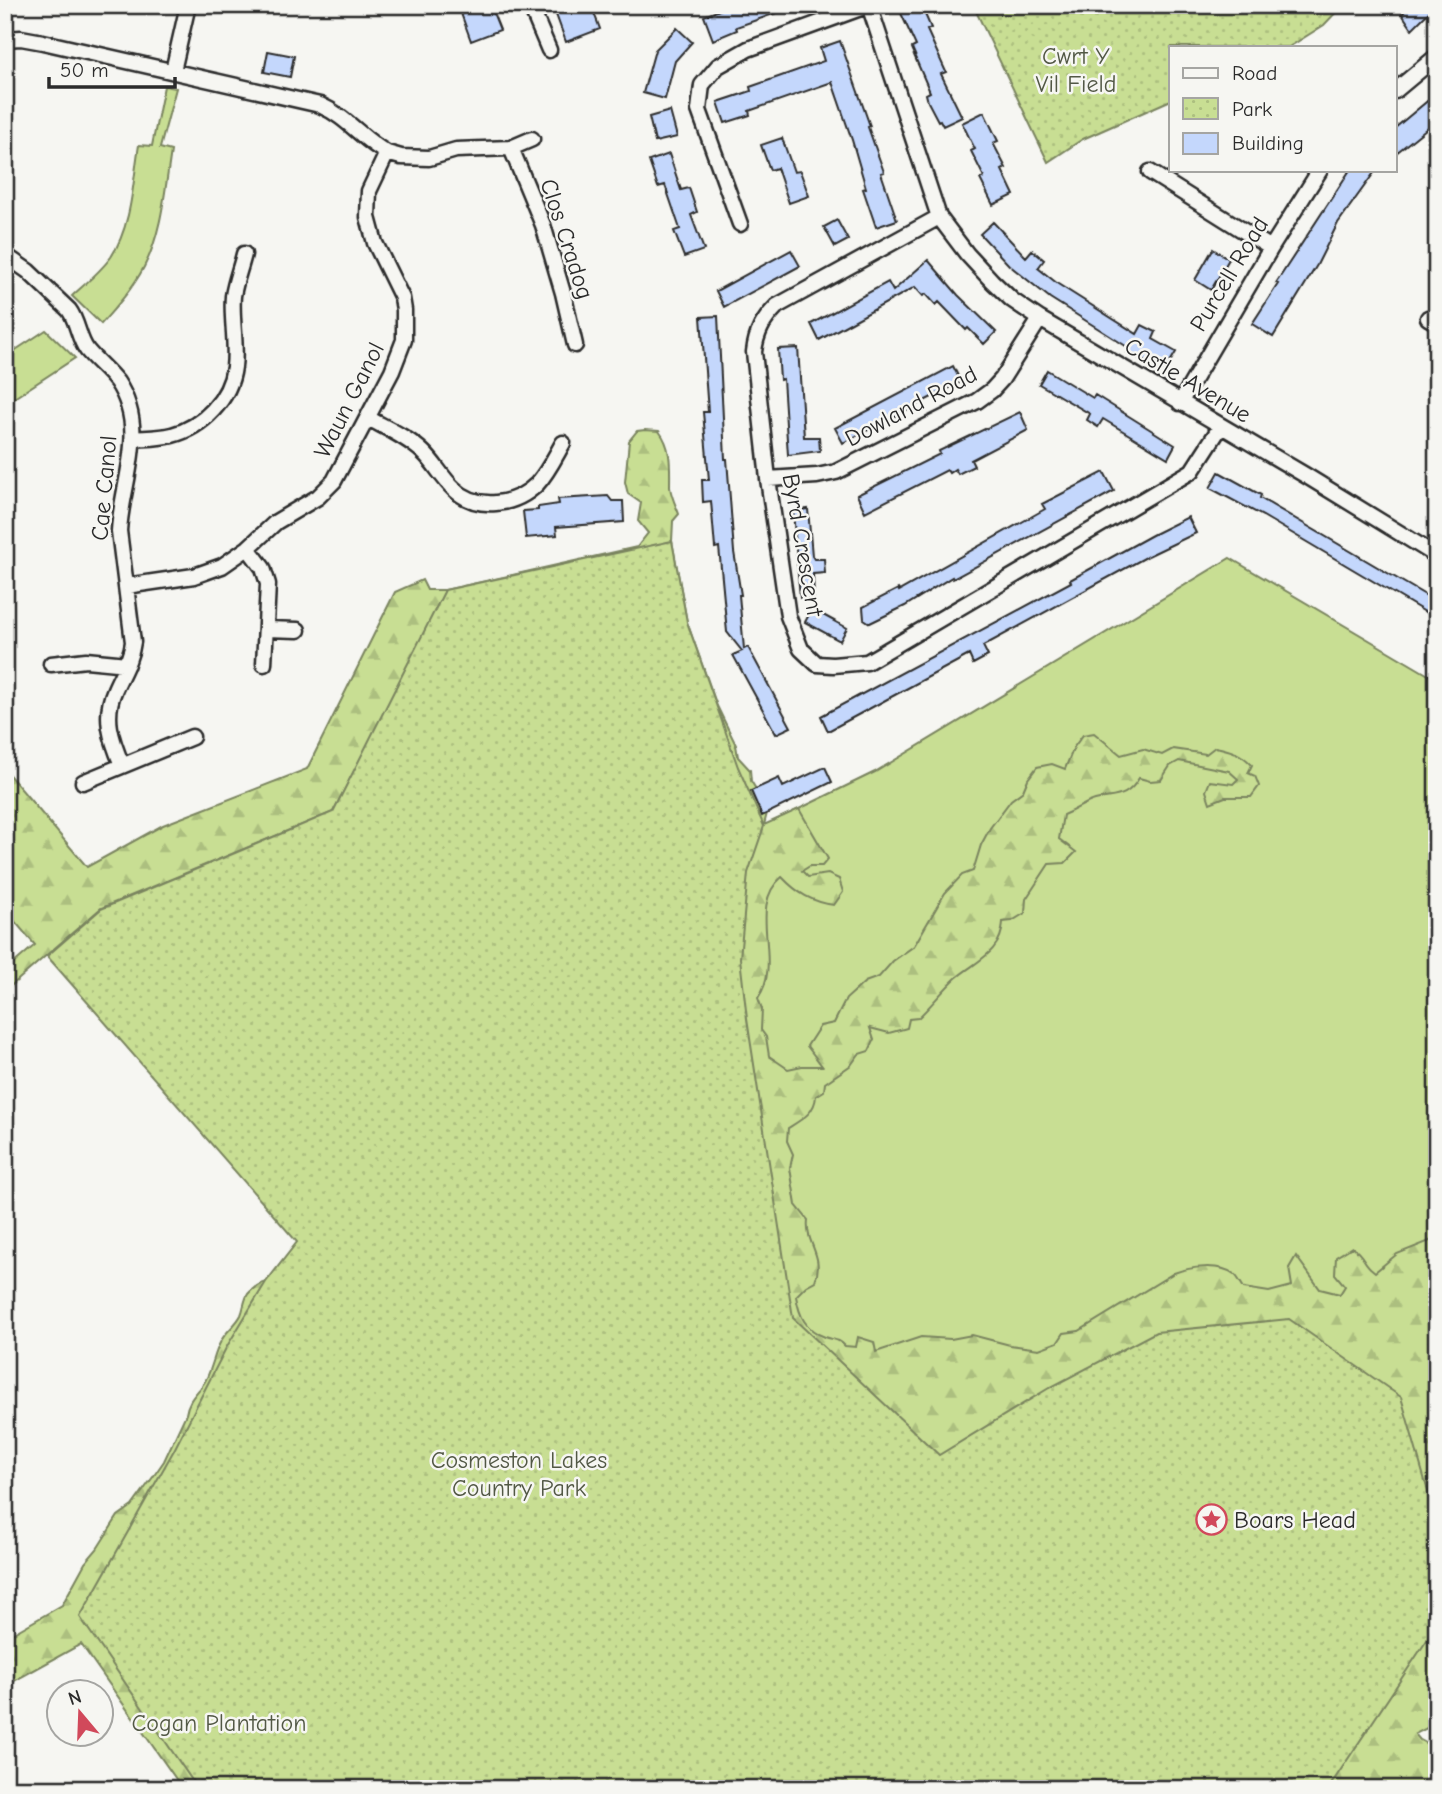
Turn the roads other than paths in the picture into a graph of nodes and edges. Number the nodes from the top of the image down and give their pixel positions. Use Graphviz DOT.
graph roads {
  1 [pos="188,5"];
  2 [pos="530,5"];
  3 [pos="869,5"];
  4 [pos="5,39"];
  5 [pos="549,50"];
  6 [pos="1437,56"];
  7 [pos="173,71"];
  8 [pos="1396,90"];
  9 [pos="532,139"];
  10 [pos="511,148"];
  11 [pos="387,153"];
  12 [pos="1150,172"];
  13 [pos="1319,172"];
  14 [pos="939,217"];
  15 [pos="740,224"];
  16 [pos="1270,248"];
  17 [pos="244,254"];
  18 [pos="5,255"];
  19 [pos="1040,318"];
  20 [pos="575,345"];
  21 [pos="1180,403"];
  22 [pos="368,418"];
  23 [pos="1221,426"];
  24 [pos="134,439"];
  25 [pos="563,443"];
  26 [pos="768,479"];
  27 [pos="248,548"];
  28 [pos="1437,556"];
  29 [pos="126,586"];
  30 [pos="267,629"];
  31 [pos="298,630"];
  32 [pos="51,664"];
  33 [pos="127,664"];
  34 [pos="264,664"];
  35 [pos="192,737"];
  36 [pos="122,765"];
  37 [pos="83,782"];
  1 -- 7 [label="street"];
  2 -- 5 [label="street"];
  3 -- 14 [label="street, Castle Avenue"];
  3 -- 15 [label="street"];
  4 -- 7 [label="street"];
  6 -- 8 [label="street"];
  7 -- 11 [label="street"];
  9 -- 10 [label="street"];
  10 -- 11 [label="street"];
  10 -- 20 [label="street, Clos Cradog"];
  11 -- 22 [label="street, Waun Ganol"];
  12 -- 16 [label="street"];
  13 -- 16 [label="street, Purcell Road"];
  14 -- 19 [label="street, Castle Avenue"];
  14 -- 26 [label="street, Byrd Crescent"];
  16 -- 21 [label="street, Purcell Road"];
  17 -- 24 [label="street"];
  18 -- 24 [label="street, Cae Canol"];
  19 -- 21 [label="street, Castle Avenue"];
  19 -- 26 [label="street, Dowland Road"];
  21 -- 23 [label="street, Castle Avenue"];
  22 -- 25 [label="street"];
  22 -- 27 [label="street, Waun Ganol"];
  23 -- 26 [label="street, Byrd Crescent"];
  23 -- 28 [label="street, Castle Avenue"];
  24 -- 29 [label="street, Cae Canol"];
  27 -- 29 [label="street, Waun Ganol"];
  27 -- 30 [label="street"];
  29 -- 33 [label="street, Cae Canol"];
  30 -- 31 [label="street"];
  30 -- 34 [label="street"];
  32 -- 33 [label="street"];
  33 -- 36 [label="street, Cae Canol"];
  35 -- 36 [label="street"];
  36 -- 37 [label="street"];
}
